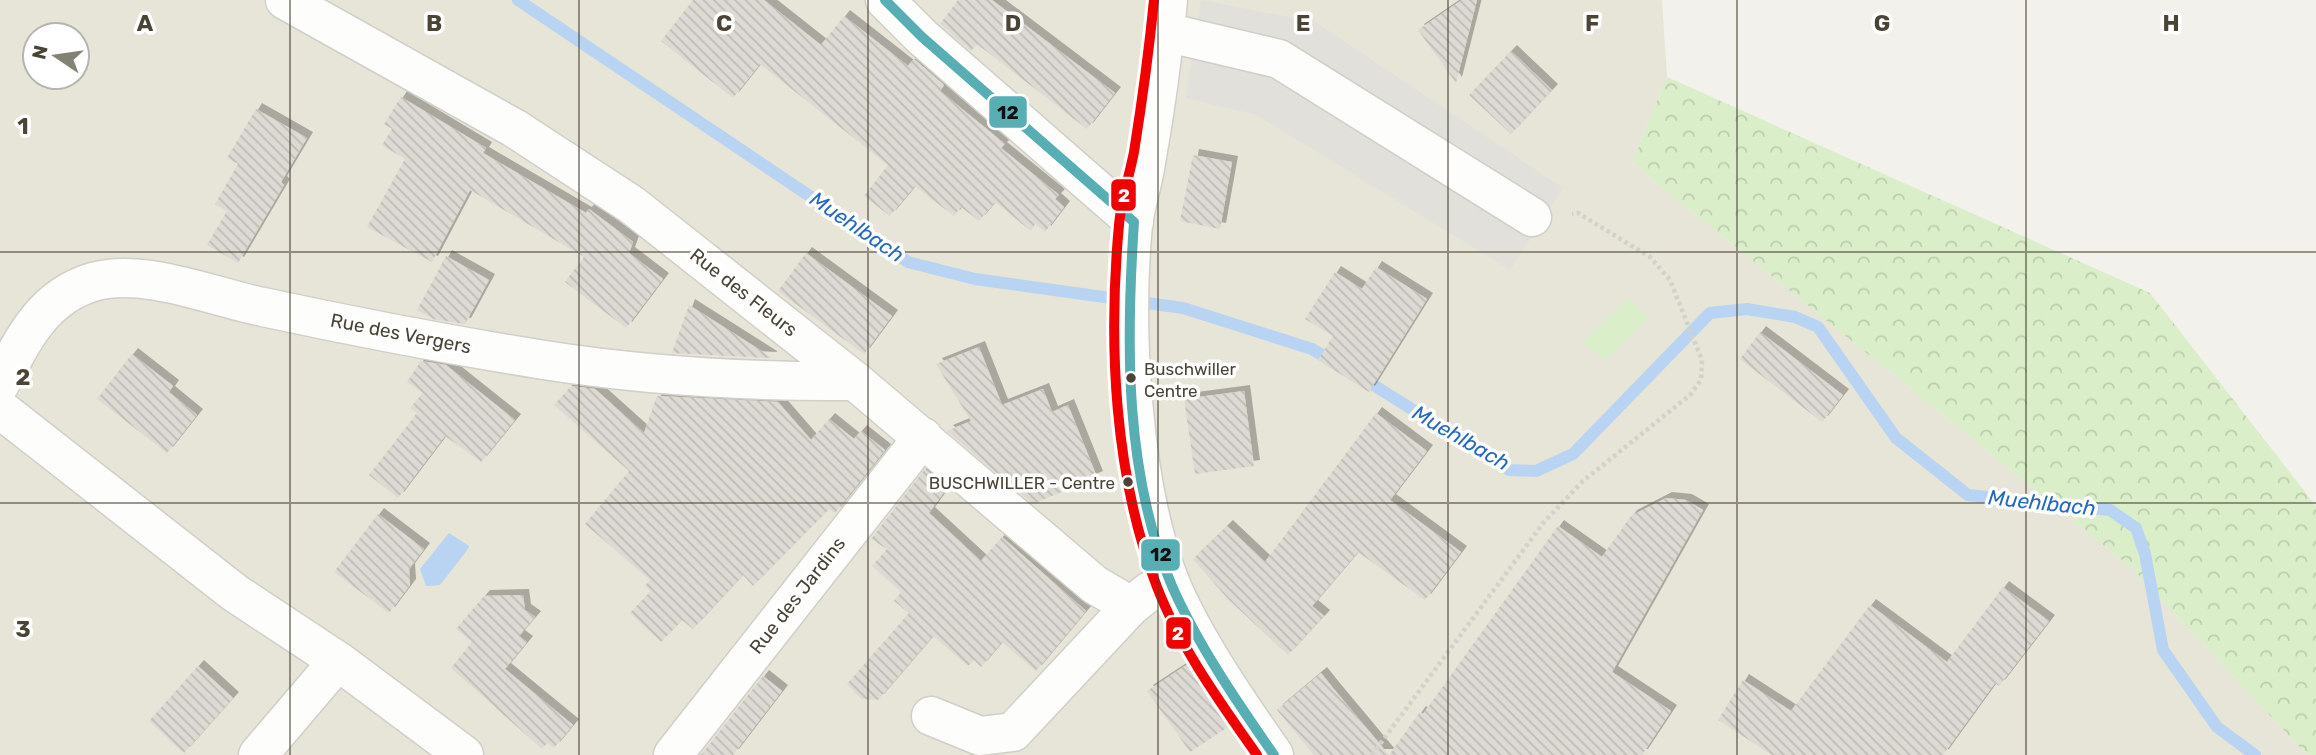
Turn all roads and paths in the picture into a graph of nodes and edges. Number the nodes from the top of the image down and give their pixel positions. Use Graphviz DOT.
graph roads {
  1 [pos="285,0"];
  2 [pos="885,0"];
  3 [pos="1167,16"];
  4 [pos="1532,217"];
  5 [pos="1134,222"];
  6 [pos="855,381"];
  7 [pos="0,384"];
  8 [pos="0,409"];
  9 [pos="923,437"];
  10 [pos="1171,584"];
  11 [pos="1131,606"];
  12 [pos="338,661"];
  13 [pos="931,716"];
  14 [pos="258,755"];
  15 [pos="464,755"];
  16 [pos="673,755"];
  17 [pos="1274,755"];
  18 [pos="1372,755"];
  1 -- 6 [label="street, Rue des Fleurs"];
  2 -- 5 [label="street"];
  3 -- 4 [label="street"];
  3 -- 5 [label="street"];
  4 -- 18 [label="path"];
  5 -- 10 [label="street"];
  6 -- 7 [label="street, Rue des Vergers"];
  6 -- 9 [label="street, Rue des Fleurs"];
  8 -- 12 [label="street"];
  9 -- 11 [label="street, Rue des Fleurs"];
  9 -- 16 [label="street, Rue des Jardins"];
  10 -- 11 [label="street"];
  10 -- 17 [label="street"];
  11 -- 13 [label="street"];
  12 -- 14 [label="street"];
  12 -- 15 [label="street"];
}
